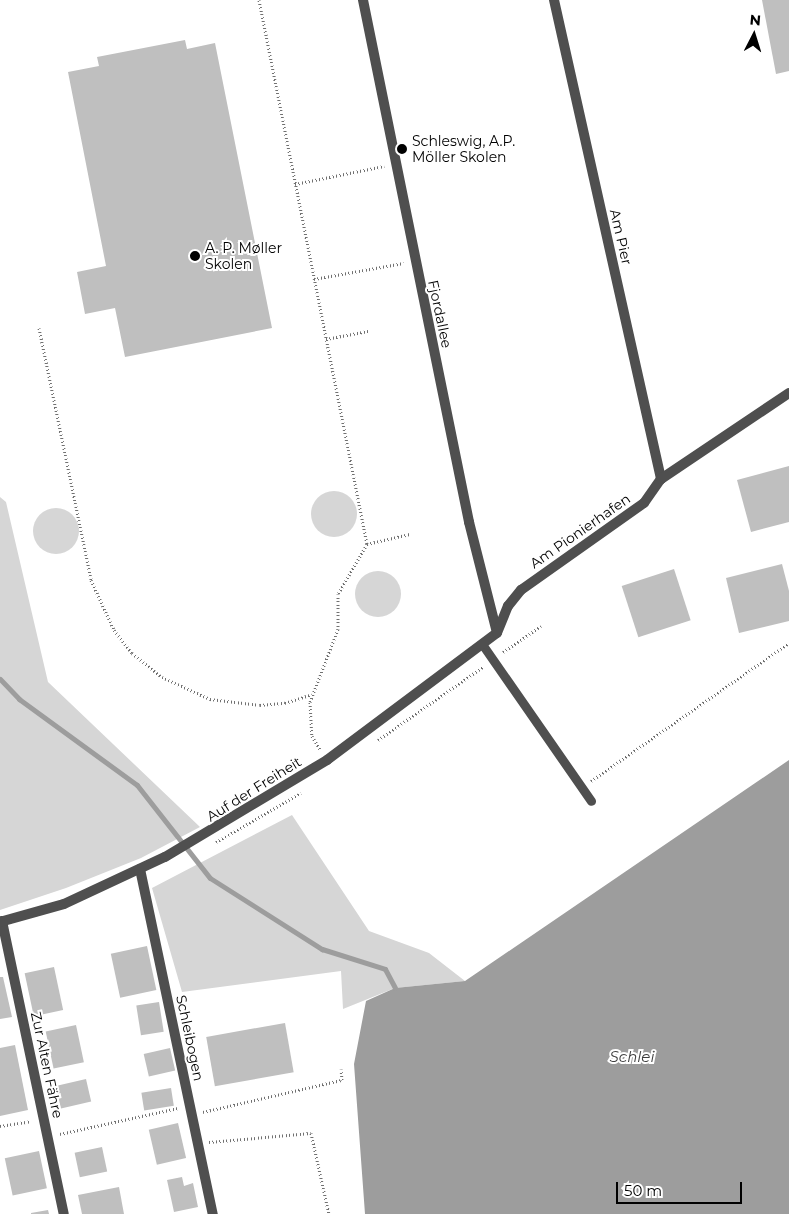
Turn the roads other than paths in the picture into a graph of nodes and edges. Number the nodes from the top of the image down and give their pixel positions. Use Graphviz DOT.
graph roads {
  1 [pos="363,0"];
  2 [pos="554,0"];
  3 [pos="789,393"];
  4 [pos="660,479"];
  5 [pos="497,633"];
  6 [pos="482,644"];
  7 [pos="590,801"];
  8 [pos="140,869"];
  9 [pos="1,921"];
  10 [pos="64,1214"];
  11 [pos="213,1214"];
  1 -- 5 [label="street, Fjordallee"];
  2 -- 4 [label="street, Am Pier"];
  3 -- 4 [label="street, Am Pionierhafen"];
  4 -- 5 [label="street, Am Pionierhafen"];
  5 -- 6 [label="street, Auf der Freiheit"];
  6 -- 7 [label="lane"];
  6 -- 8 [label="street, Auf der Freiheit"];
  8 -- 9 [label="street, Auf der Freiheit"];
  8 -- 11 [label="street, Schleibogen"];
  9 -- 10 [label="street, Zur Alten Fähre"];
}
